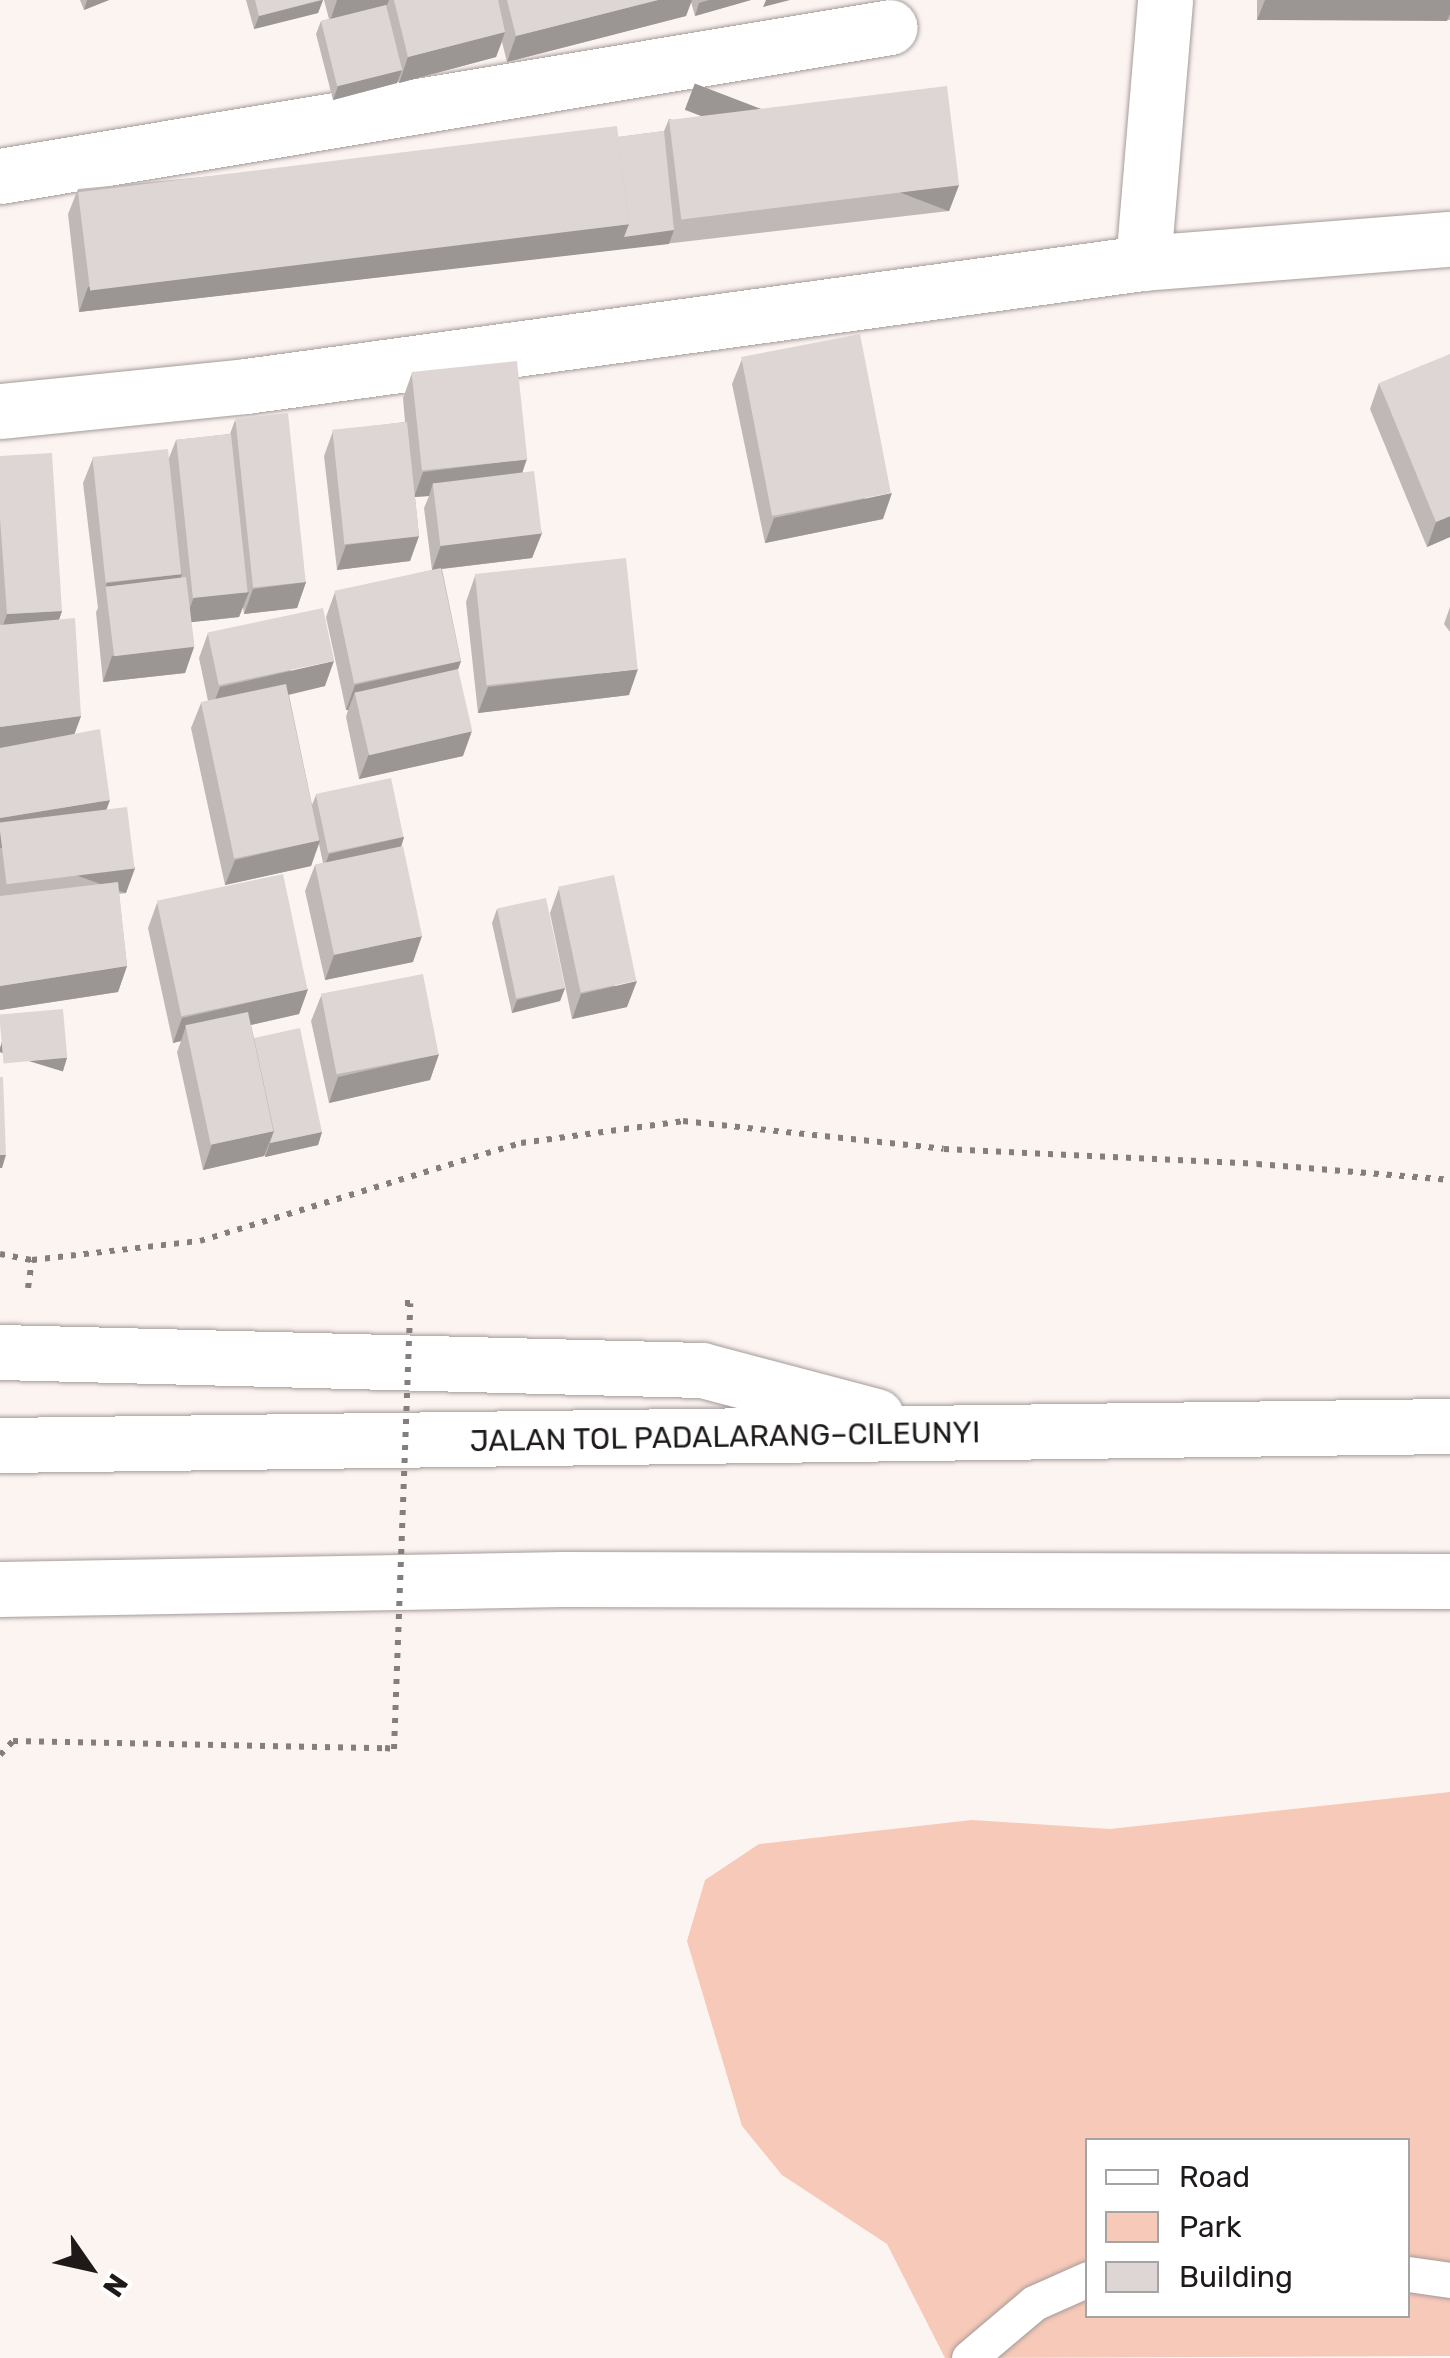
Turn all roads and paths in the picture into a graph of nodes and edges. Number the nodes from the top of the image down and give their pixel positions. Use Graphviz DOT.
graph roads {
  1 [pos="1166,0"];
  2 [pos="890,27"];
  3 [pos="0,176"];
  4 [pos="1450,239"];
  5 [pos="1143,263"];
  6 [pos="0,411"];
  7 [pos="1450,1180"];
  8 [pos="0,1254"];
  9 [pos="402,1303"];
  10 [pos="0,1352"];
  11 [pos="1450,1426"];
  12 [pos="945,1435"];
  13 [pos="0,1445"];
  14 [pos="1450,1581"];
  15 [pos="0,1589"];
  16 [pos="0,1755"];
  17 [pos="1410,2274"];
  18 [pos="1085,2280"];
  19 [pos="1450,2280"];
  20 [pos="969,2358"];
  1 -- 5 [label="main road"];
  2 -- 3 [label="main road"];
  4 -- 5 [label="main road"];
  5 -- 6 [label="main road"];
  7 -- 8 [label="path"];
  9 -- 16 [label="path, bridge"];
  10 -- 12 [label="main road"];
  11 -- 12 [label="main road, JALAN TOL PADALARANG–CILEUNYI"];
  12 -- 13 [label="main road, JALAN TOL PADALARANG–CILEUNYI"];
  14 -- 15 [label="main road"];
  17 -- 19 [label="lane"];
  18 -- 20 [label="lane"];
}
